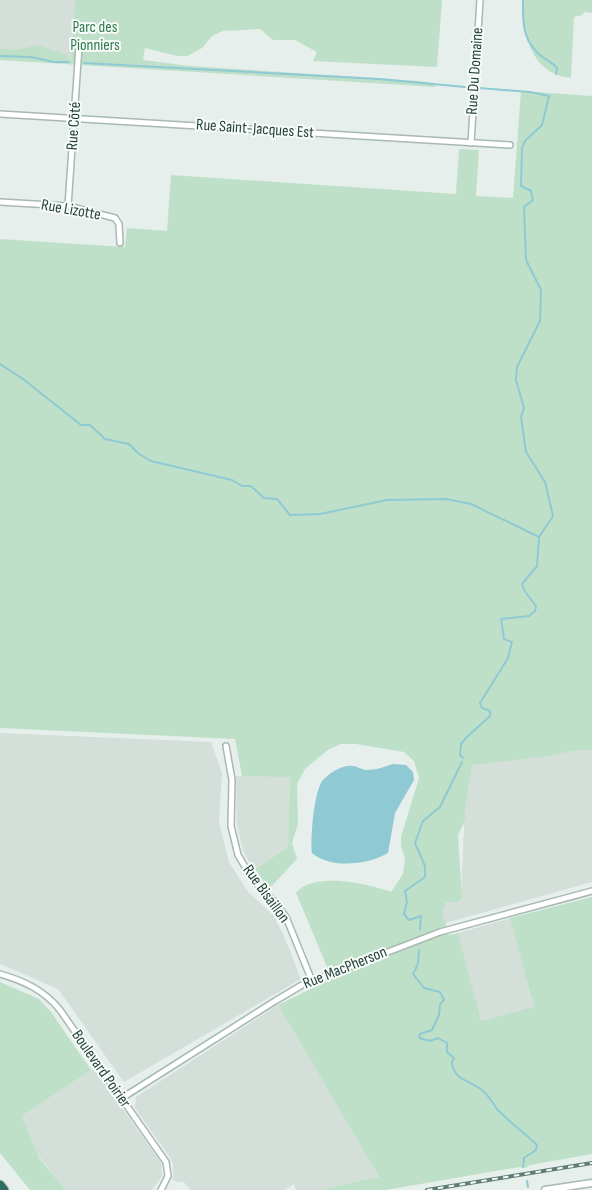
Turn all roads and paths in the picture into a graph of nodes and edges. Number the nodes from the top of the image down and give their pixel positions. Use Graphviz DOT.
graph roads {
  1 [pos="480,0"];
  2 [pos="79,46"];
  3 [pos="0,114"];
  4 [pos="74,118"];
  5 [pos="471,143"];
  6 [pos="510,145"];
  7 [pos="0,202"];
  8 [pos="68,206"];
  9 [pos="120,243"];
  10 [pos="226,746"];
  11 [pos="592,891"];
  12 [pos="0,974"];
  13 [pos="312,981"];
  14 [pos="122,1098"];
  15 [pos="592,1183"];
  16 [pos="0,1185"];
  17 [pos="4,1190"];
  18 [pos="161,1190"];
  19 [pos="546,1190"];
  1 -- 5 [label="street, Rue Du Domaine"];
  2 -- 4 [label="street, Rue Côté"];
  3 -- 4 [label="street, Rue Saint-Jacques Est"];
  4 -- 5 [label="street, Rue Saint-Jacques Est"];
  4 -- 8 [label="street, Rue Côté"];
  5 -- 6 [label="street, Rue Saint-Jacques Est"];
  7 -- 8 [label="street, Rue Lizotte"];
  8 -- 9 [label="street, Rue Lizotte"];
  10 -- 13 [label="street, Rue Bisaillon"];
  11 -- 13 [label="street, Rue MacPherson"];
  12 -- 14 [label="street, Boulevard Poirier"];
  13 -- 14 [label="street, Rue MacPherson"];
  14 -- 18 [label="street, Boulevard Poirier"];
  15 -- 19 [label="street"];
  16 -- 17 [label="highway"];
}
